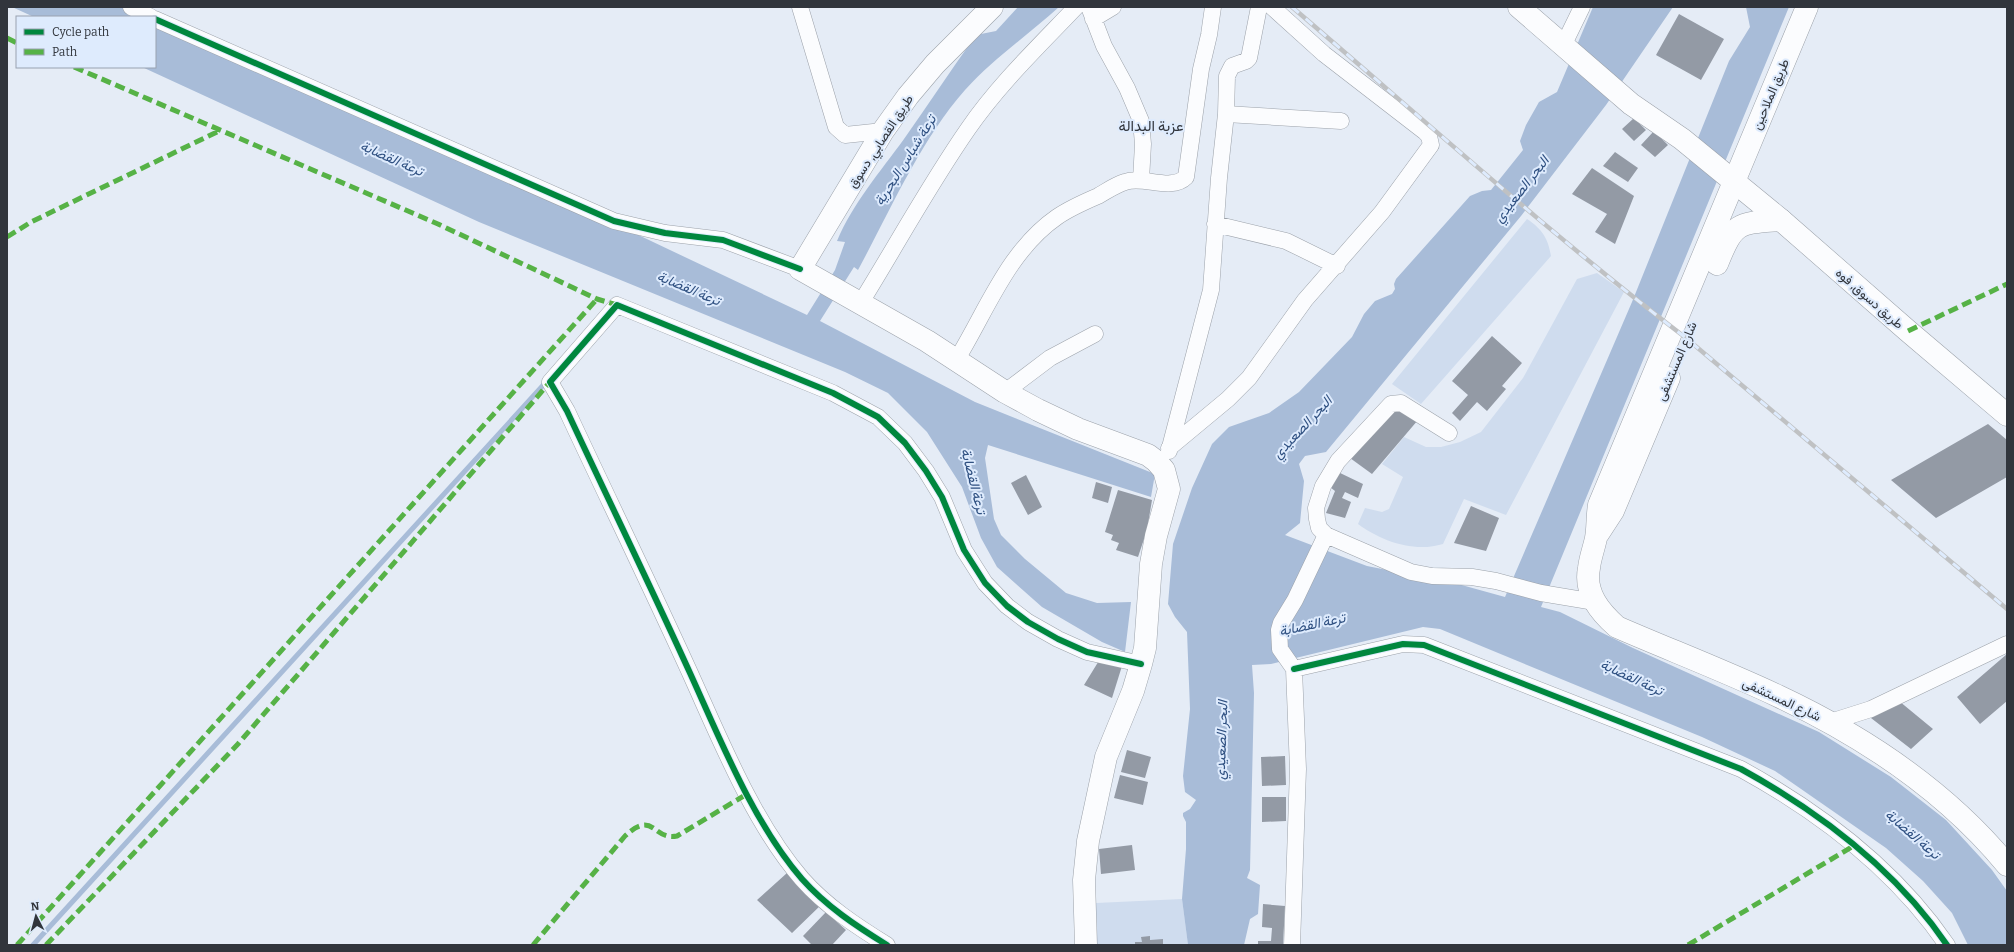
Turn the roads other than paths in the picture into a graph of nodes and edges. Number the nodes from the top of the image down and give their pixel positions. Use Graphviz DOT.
graph roads {
  1 [pos="131,7"];
  2 [pos="800,7"];
  3 [pos="992,7"];
  4 [pos="1076,7"];
  5 [pos="1113,7"];
  6 [pos="1213,7"];
  7 [pos="1259,7"];
  8 [pos="1272,7"];
  9 [pos="1519,7"];
  10 [pos="1582,7"];
  11 [pos="1807,7"];
  12 [pos="1091,13"];
  13 [pos="149,16"];
  14 [pos="156,19"];
  15 [pos="1568,49"];
  16 [pos="1226,114"];
  17 [pos="1341,121"];
  18 [pos="883,131"];
  19 [pos="1141,180"];
  20 [pos="1734,182"];
  21 [pos="1781,220"];
  22 [pos="1216,224"];
  23 [pos="1710,260"];
  24 [pos="1337,266"];
  25 [pos="800,269"];
  26 [pos="853,300"];
  27 [pos="1094,334"];
  28 [pos="957,359"];
  29 [pos="1005,392"];
  30 [pos="2007,415"];
  31 [pos="1449,432"];
  32 [pos="1169,448"];
  33 [pos="1164,470"];
  34 [pos="1326,535"];
  35 [pos="1595,602"];
  36 [pos="2007,644"];
  37 [pos="1143,656"];
  38 [pos="1294,669"];
  39 [pos="1830,722"];
  40 [pos="2007,865"];
  41 [pos="887,945"];
  42 [pos="1086,945"];
  43 [pos="1292,945"];
  44 [pos="1947,945"];
  1 -- 13 [label="street"];
  2 -- 18 [label="street"];
  3 -- 18 [label="main road, طريق القصابي, دسوق"];
  4 -- 26 [label="street"];
  5 -- 12 [label="street"];
  6 -- 19 [label="street"];
  7 -- 16 [label="street"];
  8 -- 24 [label="street"];
  9 -- 15 [label="main road"];
  10 -- 15 [label="street"];
  11 -- 20 [label="main road, طريق الملاحين"];
  12 -- 19 [label="street"];
  14 -- 25 [label="street"];
  15 -- 20 [label="main road, طريق دسوق, فوه"];
  16 -- 17 [label="street"];
  16 -- 22 [label="street"];
  18 -- 25 [label="main road, طريق القصابي, دسوق"];
  19 -- 28 [label="street"];
  20 -- 21 [label="main road, طريق دسوق, فوه"];
  20 -- 23 [label="main road, شارع المستشفى"];
  21 -- 23 [label="main road, شارع المستشفى"];
  21 -- 30 [label="main road, طريق دسوق, فوه"];
  22 -- 24 [label="street"];
  22 -- 32 [label="street"];
  23 -- 35 [label="main road, شارع المستشفى"];
  24 -- 32 [label="street"];
  25 -- 26 [label="main road"];
  26 -- 28 [label="main road"];
  27 -- 29 [label="street"];
  28 -- 29 [label="main road"];
  29 -- 33 [label="main road"];
  31 -- 34 [label="street"];
  32 -- 33 [label="street"];
  33 -- 37 [label="main road"];
  34 -- 35 [label="street"];
  34 -- 38 [label="street"];
  35 -- 39 [label="main road, شارع المستشفى"];
  36 -- 39 [label="street"];
  37 -- 41 [label="street"];
  37 -- 42 [label="main road"];
  38 -- 43 [label="street"];
  38 -- 44 [label="street"];
  39 -- 40 [label="main road, شارع المستشفى"];
}
